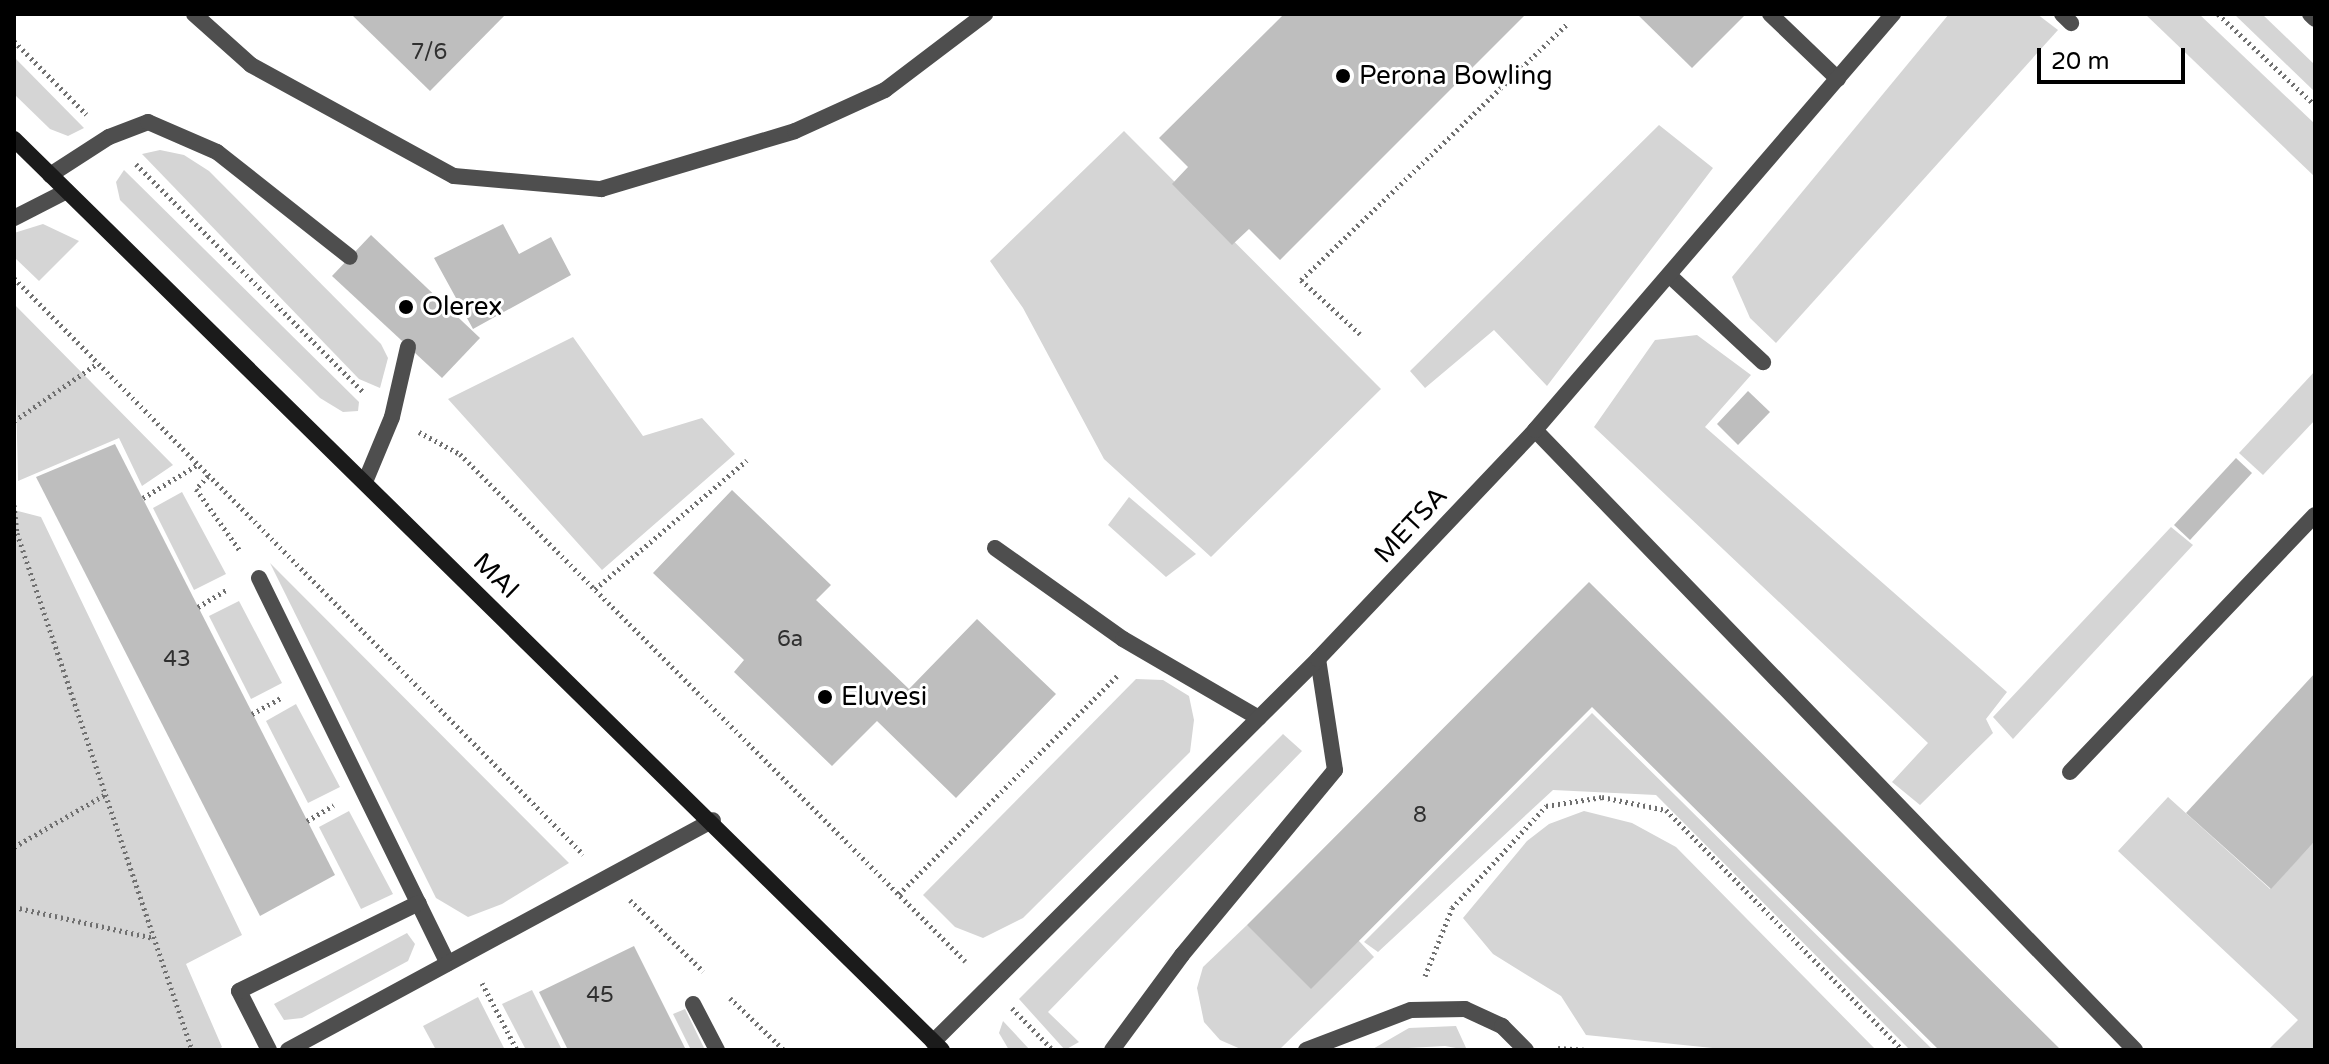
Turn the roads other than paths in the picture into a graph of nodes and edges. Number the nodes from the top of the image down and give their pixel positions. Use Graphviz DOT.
graph roads {
  1 [pos="194,14"];
  2 [pos="985,14"];
  3 [pos="1770,14"];
  4 [pos="1893,14"];
  5 [pos="2310,14"];
  6 [pos="2315,19"];
  7 [pos="1838,79"];
  8 [pos="14,139"];
  9 [pos="50,175"];
  10 [pos="67,191"];
  11 [pos="14,218"];
  12 [pos="350,257"];
  13 [pos="1670,276"];
  14 [pos="408,347"];
  15 [pos="1763,362"];
  16 [pos="1535,430"];
  17 [pos="365,482"];
  18 [pos="2315,515"];
  19 [pos="995,548"];
  20 [pos="259,578"];
  21 [pos="1318,659"];
  22 [pos="1259,718"];
  23 [pos="2070,772"];
  24 [pos="713,820"];
  25 [pos="419,903"];
  26 [pos="448,963"];
  27 [pos="693,1004"];
  28 [pos="938,1046"];
  29 [pos="269,1050"];
  30 [pos="288,1050"];
  31 [pos="717,1050"];
  32 [pos="1112,1050"];
  33 [pos="1306,1050"];
  34 [pos="1526,1050"];
  35 [pos="2135,1050"];
  1 -- 2 [label="street"];
  3 -- 7 [label="street"];
  4 -- 7 [label="street, METSA"];
  5 -- 6 [label="street"];
  7 -- 13 [label="street, METSA"];
  8 -- 9 [label="street, MAI"];
  9 -- 10 [label="street, MAI"];
  9 -- 12 [label="street"];
  10 -- 11 [label="street"];
  10 -- 17 [label="street, MAI"];
  13 -- 15 [label="street"];
  13 -- 16 [label="street, METSA"];
  14 -- 17 [label="street"];
  16 -- 21 [label="street, METSA"];
  16 -- 35 [label="street"];
  17 -- 24 [label="street, MAI"];
  18 -- 23 [label="street"];
  19 -- 22 [label="street"];
  20 -- 25 [label="street"];
  21 -- 22 [label="street, METSA"];
  21 -- 32 [label="street"];
  22 -- 28 [label="street, METSA"];
  24 -- 26 [label="street"];
  24 -- 28 [label="street, MAI"];
  25 -- 26 [label="street"];
  25 -- 29 [label="street"];
  26 -- 30 [label="street"];
  27 -- 31 [label="street"];
  33 -- 34 [label="street"];
}
